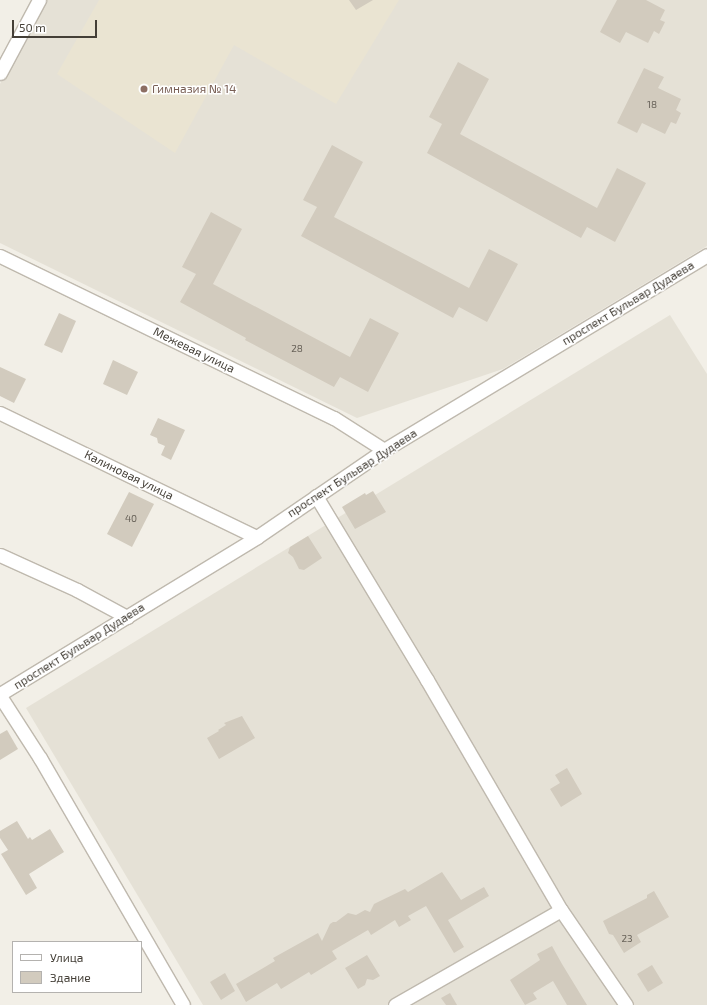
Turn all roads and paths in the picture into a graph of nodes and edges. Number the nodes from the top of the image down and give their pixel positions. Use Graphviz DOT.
graph roads {
  1 [pos="39,0"];
  2 [pos="0,73"];
  3 [pos="707,255"];
  4 [pos="0,256"];
  5 [pos="0,413"];
  6 [pos="384,450"];
  7 [pos="316,496"];
  8 [pos="257,536"];
  9 [pos="0,554"];
  10 [pos="126,617"];
  11 [pos="0,695"];
  12 [pos="561,910"];
  13 [pos="182,1005"];
  14 [pos="395,1005"];
  15 [pos="626,1005"];
  1 -- 2 [label="street"];
  3 -- 6 [label="street, проспект Бульвар Дудаева"];
  4 -- 6 [label="street, Межевая улица"];
  5 -- 8 [label="street, Калиновая улица"];
  6 -- 7 [label="street, проспект Бульвар Дудаева"];
  7 -- 8 [label="street, проспект Бульвар Дудаева"];
  7 -- 12 [label="street"];
  8 -- 10 [label="street, проспект Бульвар Дудаева"];
  9 -- 10 [label="street"];
  10 -- 11 [label="street, проспект Бульвар Дудаева"];
  11 -- 13 [label="street"];
  12 -- 14 [label="street"];
  12 -- 15 [label="street"];
}
